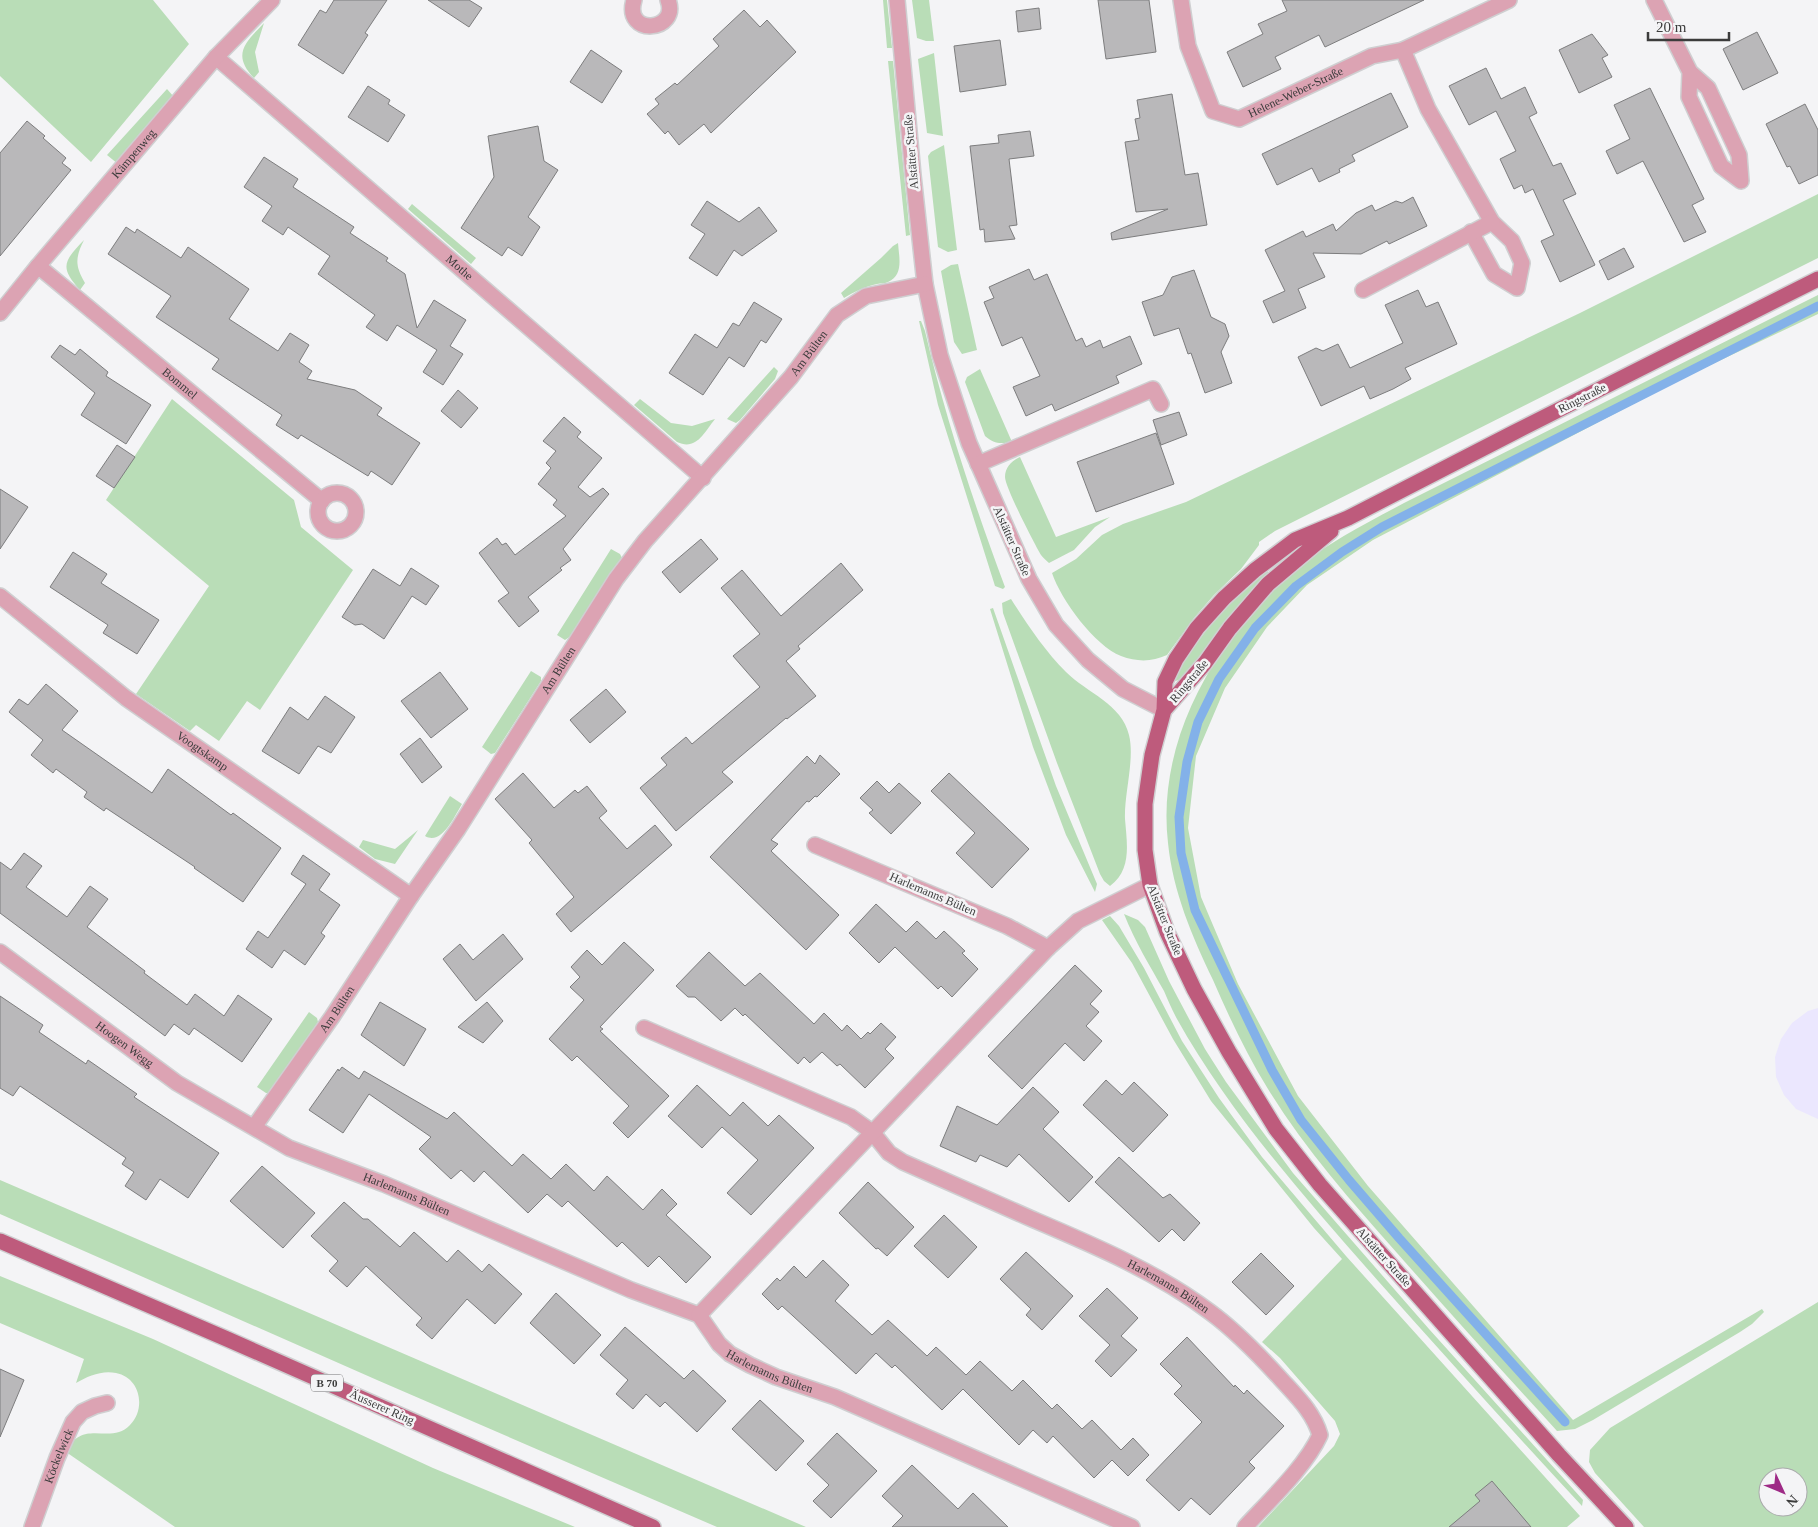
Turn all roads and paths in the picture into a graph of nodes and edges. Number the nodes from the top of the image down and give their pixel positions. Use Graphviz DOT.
graph roads {
  1 [pos="272,0"];
  2 [pos="634,0"];
  3 [pos="668,0"];
  4 [pos="897,0"];
  5 [pos="1181,0"];
  6 [pos="1509,0"];
  7 [pos="1654,0"];
  8 [pos="1403,50"];
  9 [pos="216,56"];
  10 [pos="1690,72"];
  11 [pos="1492,222"];
  12 [pos="1471,232"];
  13 [pos="38,266"];
  14 [pos="1818,279"];
  15 [pos="925,284"];
  16 [pos="1363,290"];
  17 [pos="0,313"];
  18 [pos="1161,404"];
  19 [pos="978,464"];
  20 [pos="703,478"];
  21 [pos="322,501"];
  22 [pos="1348,518"];
  23 [pos="0,596"];
  24 [pos="1164,710"];
  25 [pos="815,844"];
  26 [pos="1150,886"];
  27 [pos="411,896"];
  28 [pos="1048,948"];
  29 [pos="0,952"];
  30 [pos="644,1028"];
  31 [pos="254,1127"];
  32 [pos="872,1132"];
  33 [pos="0,1241"];
  34 [pos="699,1315"];
  35 [pos="107,1403"];
  36 [pos="32,1527"];
  37 [pos="653,1527"];
  38 [pos="1132,1527"];
  39 [pos="1245,1527"];
  40 [pos="1626,1527"];
  1 -- 9 [label="street, Kämpenweg"];
  2 -- 3 [label="street"];
  4 -- 15 [label="street, Alstätter Straße"];
  5 -- 8 [label="street, Helene-Weber-Straße"];
  6 -- 8 [label="street, Helene-Weber-Straße"];
  7 -- 10 [label="street"];
  8 -- 11 [label="street"];
  9 -- 13 [label="street, Kämpenweg"];
  9 -- 20 [label="street, Mothe"];
  10 -- 10 [label="street"];
  11 -- 12 [label="street"];
  11 -- 12 [label="street"];
  12 -- 16 [label="street"];
  13 -- 17 [label="street, Kämpenweg"];
  13 -- 21 [label="street, Bommel"];
  14 -- 22 [label="main road, Ringstraße"];
  15 -- 19 [label="street, Alstätter Straße"];
  15 -- 20 [label="street, Am Bülten"];
  18 -- 19 [label="street"];
  19 -- 24 [label="street, Alstätter Straße"];
  20 -- 27 [label="street, Am Bülten"];
  22 -- 24 [label="main road, Ringstraße"];
  22 -- 24 [label="main road, Ringstraße"];
  23 -- 27 [label="street, Voogtskamp"];
  24 -- 26 [label="main road, Alstätter Straße"];
  25 -- 28 [label="street, Harlemanns Bülten"];
  26 -- 28 [label="street"];
  26 -- 40 [label="main road, Alstätter Straße"];
  27 -- 31 [label="street, Am Bülten"];
  28 -- 32 [label="street"];
  29 -- 31 [label="street, Hoogen Wegg"];
  30 -- 32 [label="street, Harlemanns Bülten"];
  31 -- 34 [label="street, Harlemanns Bülten"];
  32 -- 34 [label="street"];
  32 -- 39 [label="street, Harlemanns Bülten"];
  33 -- 37 [label="main road, Äusserer Ring / B 70"];
  34 -- 38 [label="street, Harlemanns Bülten"];
  35 -- 36 [label="street, Köckelwick"];
}
